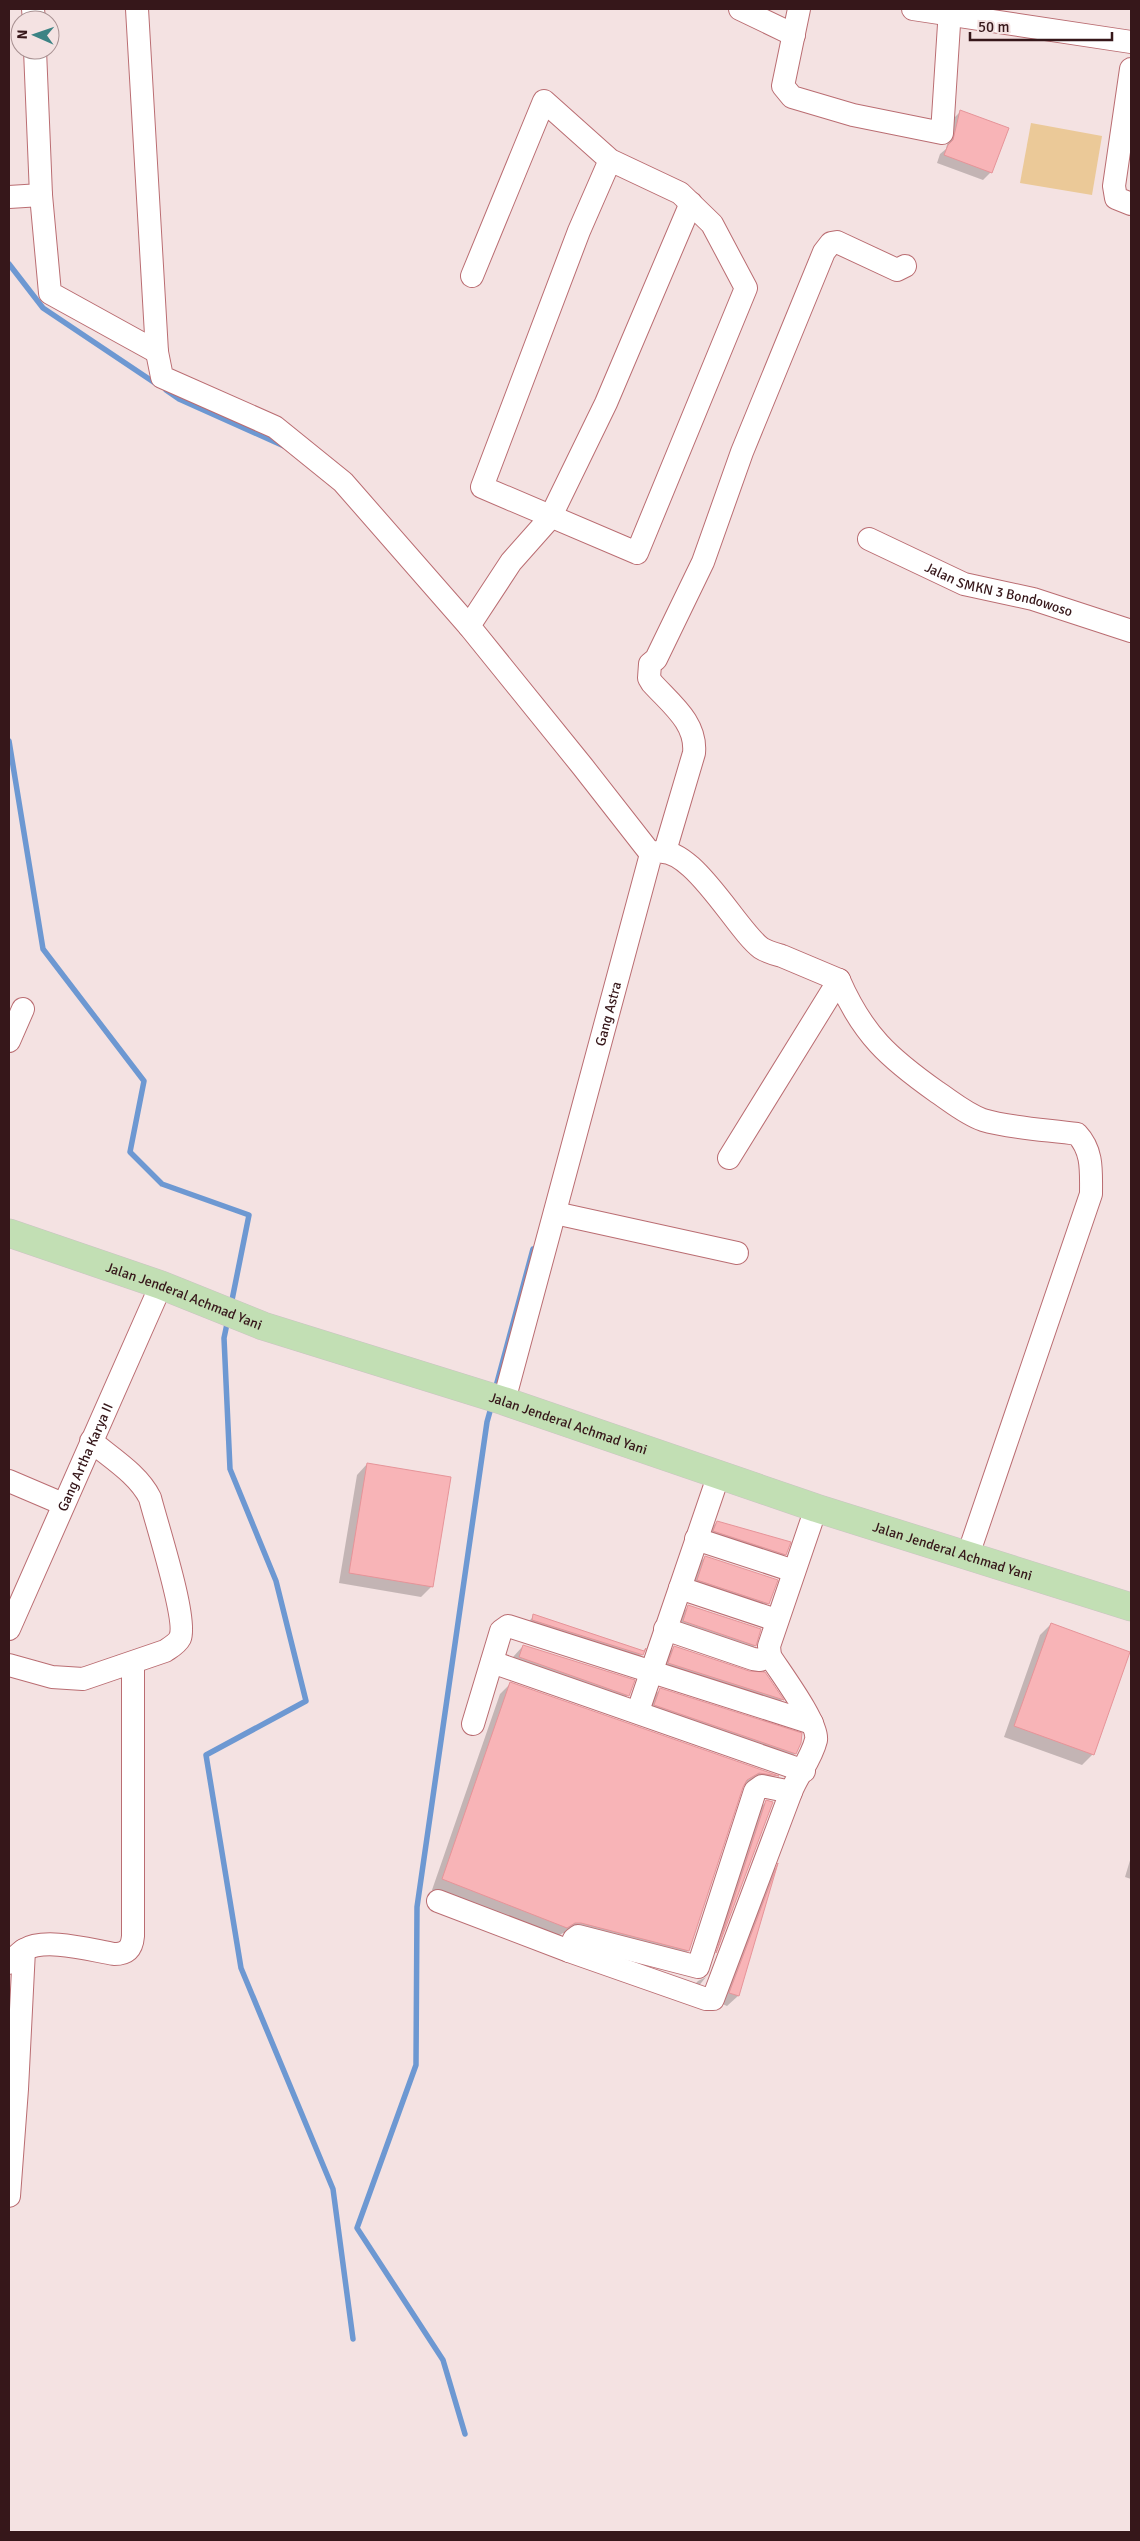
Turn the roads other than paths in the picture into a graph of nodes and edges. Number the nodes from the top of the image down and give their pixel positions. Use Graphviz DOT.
graph roads {
  1 [pos="138,9"];
  2 [pos="740,9"];
  3 [pos="799,9"];
  4 [pos="913,9"];
  5 [pos="950,11"];
  6 [pos="794,35"];
  7 [pos="1131,42"];
  8 [pos="35,60"];
  9 [pos="1131,69"];
  10 [pos="610,160"];
  11 [pos="41,196"];
  12 [pos="9,197"];
  13 [pos="691,203"];
  14 [pos="1131,204"];
  15 [pos="905,266"];
  16 [pos="472,276"];
  17 [pos="157,352"];
  18 [pos="550,518"];
  19 [pos="870,538"];
  20 [pos="469,626"];
  21 [pos="1131,631"];
  22 [pos="658,853"];
  23 [pos="839,980"];
  24 [pos="23,1009"];
  25 [pos="9,1041"];
  26 [pos="729,1158"];
  27 [pos="555,1213"];
  28 [pos="9,1232"];
  29 [pos="737,1253"];
  30 [pos="161,1285"];
  31 [pos="492,1398"];
  32 [pos="91,1441"];
  33 [pos="719,1474"];
  34 [pos="9,1480"];
  35 [pos="63,1504"];
  36 [pos="816,1508"];
  37 [pos="696,1539"];
  38 [pos="968,1555"];
  39 [pos="794,1571"];
  40 [pos="680,1588"];
  41 [pos="1131,1607"];
  42 [pos="776,1620"];
  43 [pos="9,1629"];
  44 [pos="665,1629"];
  45 [pos="770,1656"];
  46 [pos="492,1662"];
  47 [pos="133,1663"];
  48 [pos="9,1665"];
  49 [pos="650,1673"];
  50 [pos="638,1711"];
  51 [pos="812,1723"];
  52 [pos="473,1724"];
  53 [pos="804,1771"];
  54 [pos="791,1792"];
  55 [pos="438,1900"];
  56 [pos="570,1951"];
  57 [pos="16,1956"];
  58 [pos="698,1967"];
  59 [pos="724,1975"];
  60 [pos="9,2196"];
  1 -- 17 [label="street"];
  2 -- 6 [label="street"];
  3 -- 6 [label="street"];
  4 -- 5 [label="street"];
  5 -- 6 [label="street"];
  5 -- 7 [label="street"];
  8 -- 11 [label="street"];
  9 -- 14 [label="street"];
  10 -- 13 [label="street"];
  10 -- 16 [label="street"];
  10 -- 18 [label="street"];
  11 -- 12 [label="street"];
  11 -- 17 [label="street"];
  13 -- 18 [label="street"];
  13 -- 18 [label="street"];
  15 -- 22 [label="street, Gang Astra"];
  17 -- 20 [label="street"];
  18 -- 20 [label="street"];
  19 -- 21 [label="street, Jalan SMKN 3 Bondowoso"];
  20 -- 22 [label="street"];
  22 -- 23 [label="street"];
  22 -- 27 [label="street, Gang Astra"];
  23 -- 26 [label="street"];
  23 -- 38 [label="street"];
  24 -- 25 [label="street"];
  27 -- 29 [label="street"];
  27 -- 31 [label="street, Gang Astra"];
  28 -- 30 [label="main road, Jalan Jenderal Achmad Yani"];
  30 -- 31 [label="main road, Jalan Jenderal Achmad Yani"];
  30 -- 32 [label="street, Gang Artha Karya II"];
  31 -- 33 [label="main road, Jalan Jenderal Achmad Yani"];
  32 -- 35 [label="street, Gang Artha Karya II"];
  32 -- 47 [label="street"];
  33 -- 36 [label="main road, Jalan Jenderal Achmad Yani"];
  33 -- 37 [label="street"];
  34 -- 35 [label="street"];
  35 -- 43 [label="street, Gang Artha Karya II"];
  36 -- 38 [label="main road, Jalan Jenderal Achmad Yani"];
  36 -- 39 [label="street"];
  37 -- 39 [label="street"];
  37 -- 40 [label="street"];
  38 -- 41 [label="main road, Jalan Jenderal Achmad Yani"];
  39 -- 42 [label="street"];
  40 -- 42 [label="street"];
  40 -- 44 [label="street"];
  42 -- 45 [label="street"];
  44 -- 45 [label="street"];
  44 -- 49 [label="street"];
  45 -- 51 [label="street"];
  46 -- 49 [label="street"];
  46 -- 50 [label="street"];
  46 -- 52 [label="street"];
  47 -- 48 [label="street"];
  47 -- 57 [label="street"];
  49 -- 50 [label="street"];
  49 -- 51 [label="street"];
  50 -- 53 [label="street"];
  51 -- 53 [label="street"];
  53 -- 54 [label="street"];
  54 -- 58 [label="street"];
  54 -- 59 [label="street"];
  55 -- 56 [label="street"];
  56 -- 58 [label="street"];
  56 -- 59 [label="street"];
  57 -- 60 [label="street"];
  58 -- 59 [label="street"];
}
